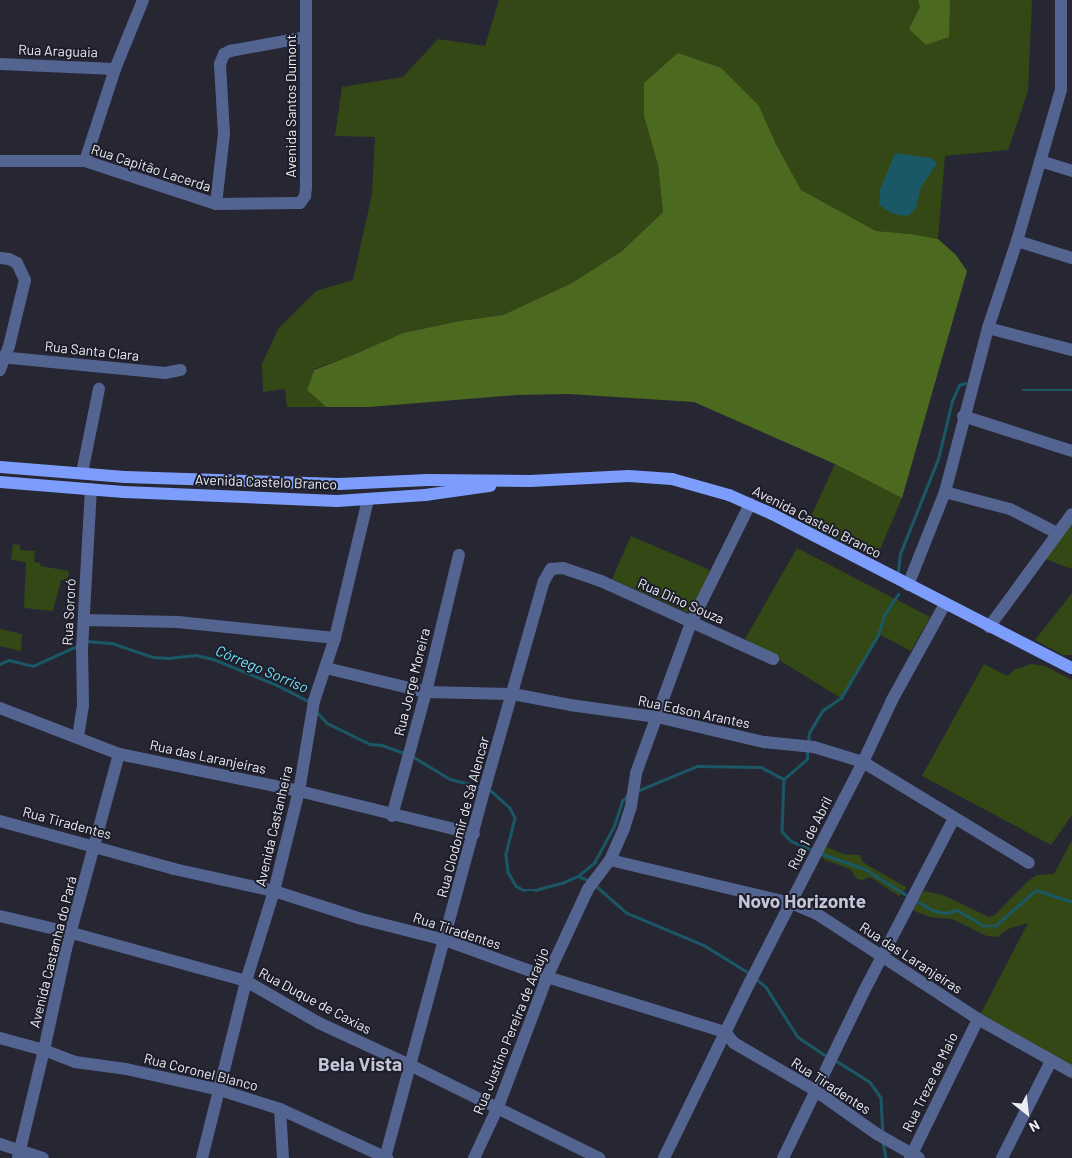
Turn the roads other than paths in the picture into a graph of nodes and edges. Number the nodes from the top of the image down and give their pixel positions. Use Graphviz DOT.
graph roads {
  1 [pos="143,0"];
  2 [pos="306,0"];
  3 [pos="1061,0"];
  4 [pos="306,37"];
  5 [pos="0,64"];
  6 [pos="115,69"];
  7 [pos="1067,92"];
  8 [pos="1040,160"];
  9 [pos="0,161"];
  10 [pos="85,161"];
  11 [pos="1072,171"];
  12 [pos="216,204"];
  13 [pos="294,204"];
  14 [pos="1017,241"];
  15 [pos="3,258"];
  16 [pos="1072,258"];
  17 [pos="988,328"];
  18 [pos="1072,350"];
  19 [pos="2,356"];
  20 [pos="0,370"];
  21 [pos="181,370"];
  22 [pos="99,389"];
  23 [pos="963,416"];
  24 [pos="1072,451"];
  25 [pos="0,467"];
  26 [pos="88,474"];
  27 [pos="530,481"];
  28 [pos="0,482"];
  29 [pos="91,489"];
  30 [pos="945,492"];
  31 [pos="368,499"];
  32 [pos="750,504"];
  33 [pos="1072,514"];
  34 [pos="1057,533"];
  35 [pos="458,555"];
  36 [pos="576,573"];
  37 [pos="908,585"];
  38 [pos="944,604"];
  39 [pos="84,620"];
  40 [pos="692,623"];
  41 [pos="989,627"];
  42 [pos="335,638"];
  43 [pos="773,659"];
  44 [pos="1071,666"];
  45 [pos="326,668"];
  46 [pos="426,692"];
  47 [pos="513,694"];
  48 [pos="0,708"];
  49 [pos="657,717"];
  50 [pos="78,737"];
  51 [pos="119,754"];
  52 [pos="863,762"];
  53 [pos="299,792"];
  54 [pos="392,816"];
  55 [pos="954,818"];
  56 [pos="0,821"];
  57 [pos="474,834"];
  58 [pos="94,846"];
  59 [pos="610,860"];
  60 [pos="1029,863"];
  61 [pos="274,891"];
  62 [pos="791,903"];
  63 [pos="0,916"];
  64 [pos="72,933"];
  65 [pos="445,940"];
  66 [pos="881,957"];
  67 [pos="547,977"];
  68 [pos="246,981"];
  69 [pos="978,1019"];
  70 [pos="725,1032"];
  71 [pos="0,1038"];
  72 [pos="44,1050"];
  73 [pos="1051,1061"];
  74 [pos="410,1065"];
  75 [pos="1072,1072"];
  76 [pos="220,1090"];
  77 [pos="816,1091"];
  78 [pos="498,1107"];
  79 [pos="280,1109"];
  80 [pos="0,1144"];
  81 [pos="19,1154"];
  82 [pos="914,1157"];
  83 [pos="44,1158"];
  84 [pos="202,1158"];
  85 [pos="283,1158"];
  86 [pos="386,1158"];
  87 [pos="474,1158"];
  88 [pos="599,1158"];
  89 [pos="664,1158"];
  90 [pos="784,1158"];
  91 [pos="1002,1158"];
  1 -- 6 [label="street"];
  2 -- 4 [label="street, Avenida Santos Dumont"];
  3 -- 7 [label="street"];
  4 -- 12 [label="street"];
  4 -- 13 [label="street, Avenida Santos Dumont"];
  5 -- 6 [label="street, Rua Araguaia"];
  6 -- 10 [label="street"];
  7 -- 8 [label="street"];
  8 -- 11 [label="street"];
  8 -- 14 [label="street"];
  9 -- 10 [label="street, Rua Capitão Lacerda"];
  10 -- 12 [label="street, Rua Capitão Lacerda"];
  12 -- 13 [label="street, Rua Capitão Lacerda"];
  14 -- 16 [label="street"];
  14 -- 17 [label="street"];
  15 -- 19 [label="street"];
  17 -- 18 [label="street"];
  17 -- 23 [label="street"];
  19 -- 20 [label="street"];
  19 -- 21 [label="street, Rua Santa Clara"];
  22 -- 26 [label="street"];
  23 -- 24 [label="street"];
  23 -- 30 [label="street"];
  25 -- 26 [label="main road, Avenida Castelo Branco"];
  26 -- 27 [label="main road, Avenida Castelo Branco"];
  26 -- 29 [label="main road"];
  27 -- 31 [label="main road, Avenida Castelo Branco"];
  27 -- 32 [label="main road, Avenida Castelo Branco"];
  28 -- 29 [label="main road, Avenida Castelo Branco"];
  29 -- 31 [label="main road, Avenida Castelo Branco"];
  29 -- 39 [label="street, Rua Sororó"];
  30 -- 34 [label="street"];
  30 -- 37 [label="street"];
  31 -- 42 [label="street, Avenida Castanheira"];
  32 -- 37 [label="main road, Avenida Castelo Branco"];
  32 -- 40 [label="street, Rua Justino Pereira de Araújo"];
  33 -- 34 [label="street"];
  34 -- 41 [label="street"];
  35 -- 46 [label="street, Rua Jorge Moreira"];
  36 -- 40 [label="street, Rua Dino Souza"];
  36 -- 47 [label="street, Rua Clodomir de Sá Alencar"];
  37 -- 38 [label="main road, Avenida Castelo Branco"];
  38 -- 41 [label="main road, Avenida Castelo Branco"];
  38 -- 52 [label="street, Rua 1 de Abril"];
  39 -- 42 [label="street"];
  39 -- 50 [label="street, Rua Sororó"];
  40 -- 43 [label="street, Rua Dino Souza"];
  40 -- 49 [label="street, Rua Justino Pereira de Araújo"];
  41 -- 44 [label="main road, Avenida Castelo Branco"];
  42 -- 45 [label="street, Avenida Castanheira"];
  45 -- 46 [label="street, Rua Edson Arantes"];
  45 -- 53 [label="street, Avenida Castanheira"];
  46 -- 47 [label="street, Rua Edson Arantes"];
  46 -- 54 [label="street, Rua Jorge Moreira"];
  47 -- 49 [label="street, Rua Edson Arantes"];
  47 -- 57 [label="street, Rua Clodomir de Sá Alencar"];
  48 -- 50 [label="street, Rua das Laranjeiras"];
  49 -- 52 [label="street, Rua Edson Arantes"];
  49 -- 59 [label="street, Rua Justino Pereira de Araújo"];
  50 -- 51 [label="street, Rua das Laranjeiras"];
  51 -- 53 [label="street, Rua das Laranjeiras"];
  51 -- 58 [label="street, Avenida Castanha do Pará"];
  52 -- 55 [label="street, Rua Edson Arantes"];
  52 -- 62 [label="street, Rua 1 de Abril"];
  53 -- 54 [label="street, Rua das Laranjeiras"];
  53 -- 61 [label="street, Avenida Castanheira"];
  54 -- 57 [label="street, Rua das Laranjeiras"];
  55 -- 60 [label="street, Rua Edson Arantes"];
  55 -- 66 [label="street"];
  56 -- 58 [label="street, Rua Tiradentes"];
  57 -- 65 [label="street, Rua Clodomir de Sá Alencar"];
  58 -- 61 [label="street, Rua Tiradentes"];
  58 -- 64 [label="street, Avenida Castanha do Pará"];
  59 -- 62 [label="street, Rua das Laranjeiras"];
  59 -- 67 [label="street, Rua Justino Pereira de Araújo"];
  61 -- 65 [label="street, Rua Tiradentes"];
  61 -- 68 [label="street, Avenida Castanheira"];
  62 -- 66 [label="street, Rua das Laranjeiras"];
  62 -- 70 [label="street, Rua 1 de Abril"];
  63 -- 64 [label="street, Rua Duque de Caxias"];
  64 -- 68 [label="street, Rua Duque de Caxias"];
  64 -- 72 [label="street, Avenida Castanha do Pará"];
  65 -- 67 [label="street, Rua Tiradentes"];
  65 -- 74 [label="street, Rua Clodomir de Sá Alencar"];
  66 -- 69 [label="street, Rua das Laranjeiras"];
  66 -- 77 [label="street"];
  67 -- 70 [label="street, Rua Tiradentes"];
  67 -- 78 [label="street, Rua Justino Pereira de Araújo"];
  68 -- 74 [label="street, Rua Duque de Caxias"];
  68 -- 76 [label="street, Avenida Castanheira"];
  69 -- 73 [label="street, Rua das Laranjeiras"];
  69 -- 82 [label="street, Rua Treze de Maio"];
  70 -- 77 [label="street, Rua Tiradentes"];
  70 -- 89 [label="street, Rua 1 de Abril"];
  71 -- 72 [label="street, Rua Coronel Blanco"];
  72 -- 76 [label="street, Rua Coronel Blanco"];
  72 -- 81 [label="street, Avenida Castanha do Pará"];
  73 -- 75 [label="street, Rua das Laranjeiras"];
  73 -- 91 [label="street"];
  74 -- 78 [label="street, Rua Duque de Caxias"];
  74 -- 86 [label="street, Rua Clodomir de Sá Alencar"];
  76 -- 79 [label="street, Rua Coronel Blanco"];
  76 -- 84 [label="street, Avenida Castanheira"];
  77 -- 82 [label="street, Rua Tiradentes"];
  77 -- 90 [label="street"];
  78 -- 87 [label="street, Rua Justino Pereira de Araújo"];
  78 -- 88 [label="street, Rua Duque de Caxias"];
  79 -- 85 [label="street"];
  79 -- 86 [label="street, Rua Coronel Blanco"];
  80 -- 81 [label="street"];
  81 -- 83 [label="street"];
}
